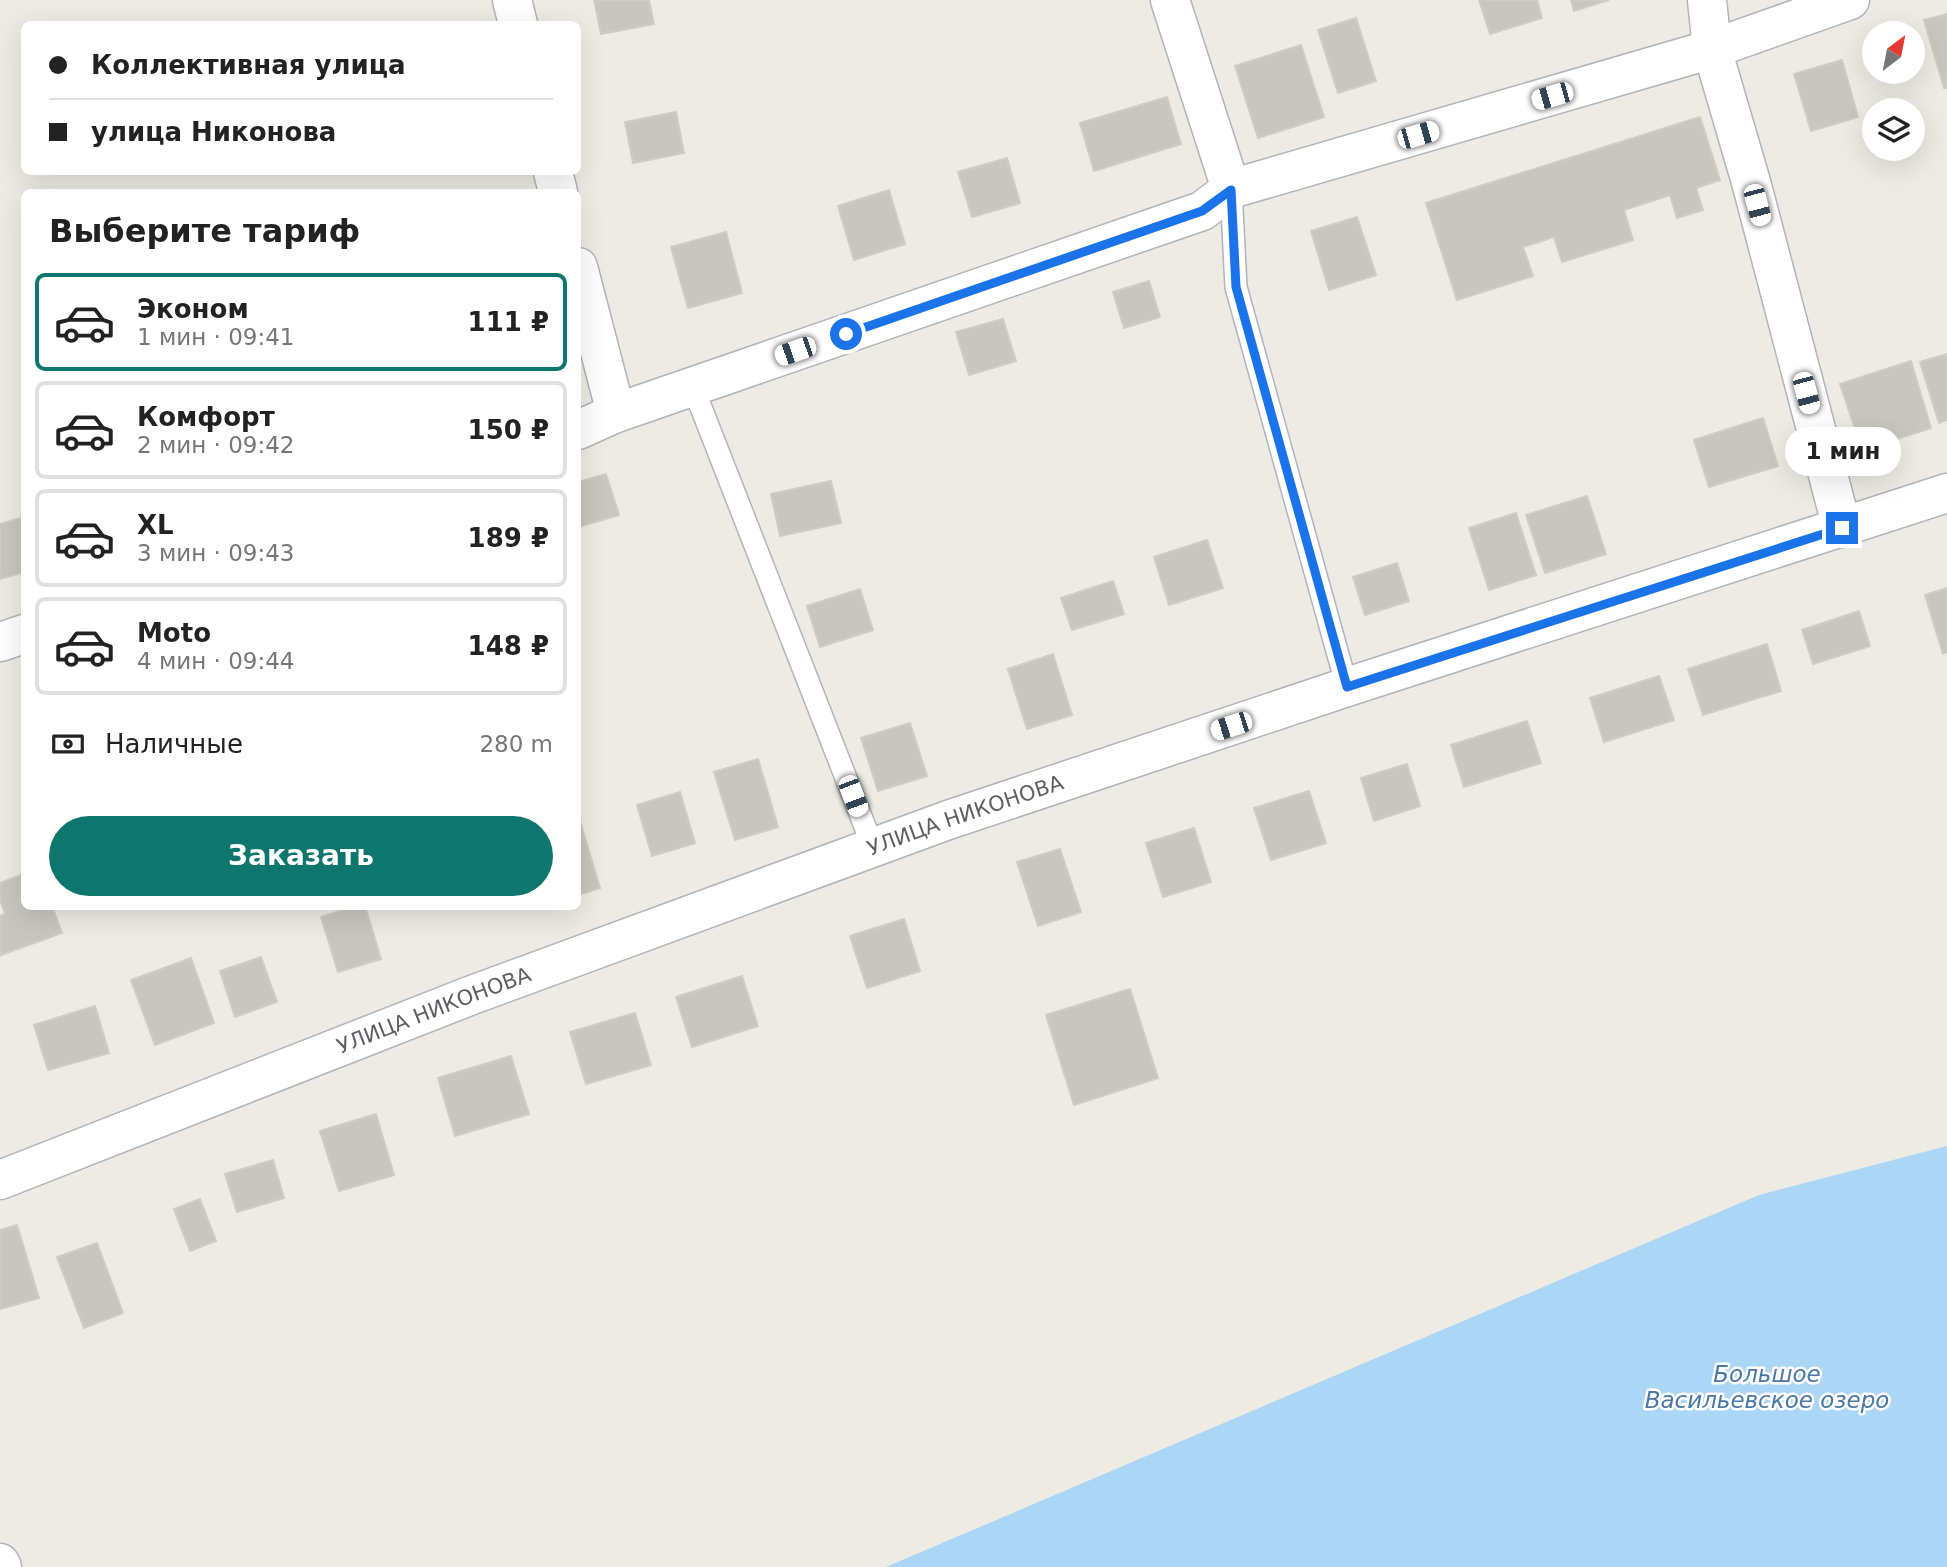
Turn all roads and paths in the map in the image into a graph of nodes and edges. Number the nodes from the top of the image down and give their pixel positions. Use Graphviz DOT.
graph roads {
  1 [pos="512,0"];
  2 [pos="1170,0"];
  3 [pos="1707,0"];
  4 [pos="1850,0"];
  5 [pos="517,21"];
  6 [pos="1712,49"];
  7 [pos="1231,190"];
  8 [pos="581,279"];
  9 [pos="693,387"];
  10 [pos="616,414"];
  11 [pos="581,429"];
  12 [pos="1947,493"];
  13 [pos="1842,528"];
  14 [pos="21,635"];
  15 [pos="0,642"];
  16 [pos="1347,687"];
  17 [pos="873,847"];
  18 [pos="0,1180"];
  1 -- 5 [label="street"];
  2 -- 7 [label="street"];
  3 -- 6 [label="street"];
  4 -- 6 [label="street"];
  6 -- 7 [label="street"];
  6 -- 13 [label="street"];
  7 -- 9 [label="street"];
  7 -- 16 [label="lane"];
  8 -- 10 [label="street"];
  9 -- 10 [label="street"];
  9 -- 17 [label="lane"];
  10 -- 11 [label="street"];
  12 -- 13 [label="street, УЛИЦА НИКОНОВА"];
  13 -- 16 [label="street, УЛИЦА НИКОНОВА"];
  14 -- 15 [label="street"];
  16 -- 17 [label="street, УЛИЦА НИКОНОВА"];
  17 -- 18 [label="street, УЛИЦА НИКОНОВА"];
}
